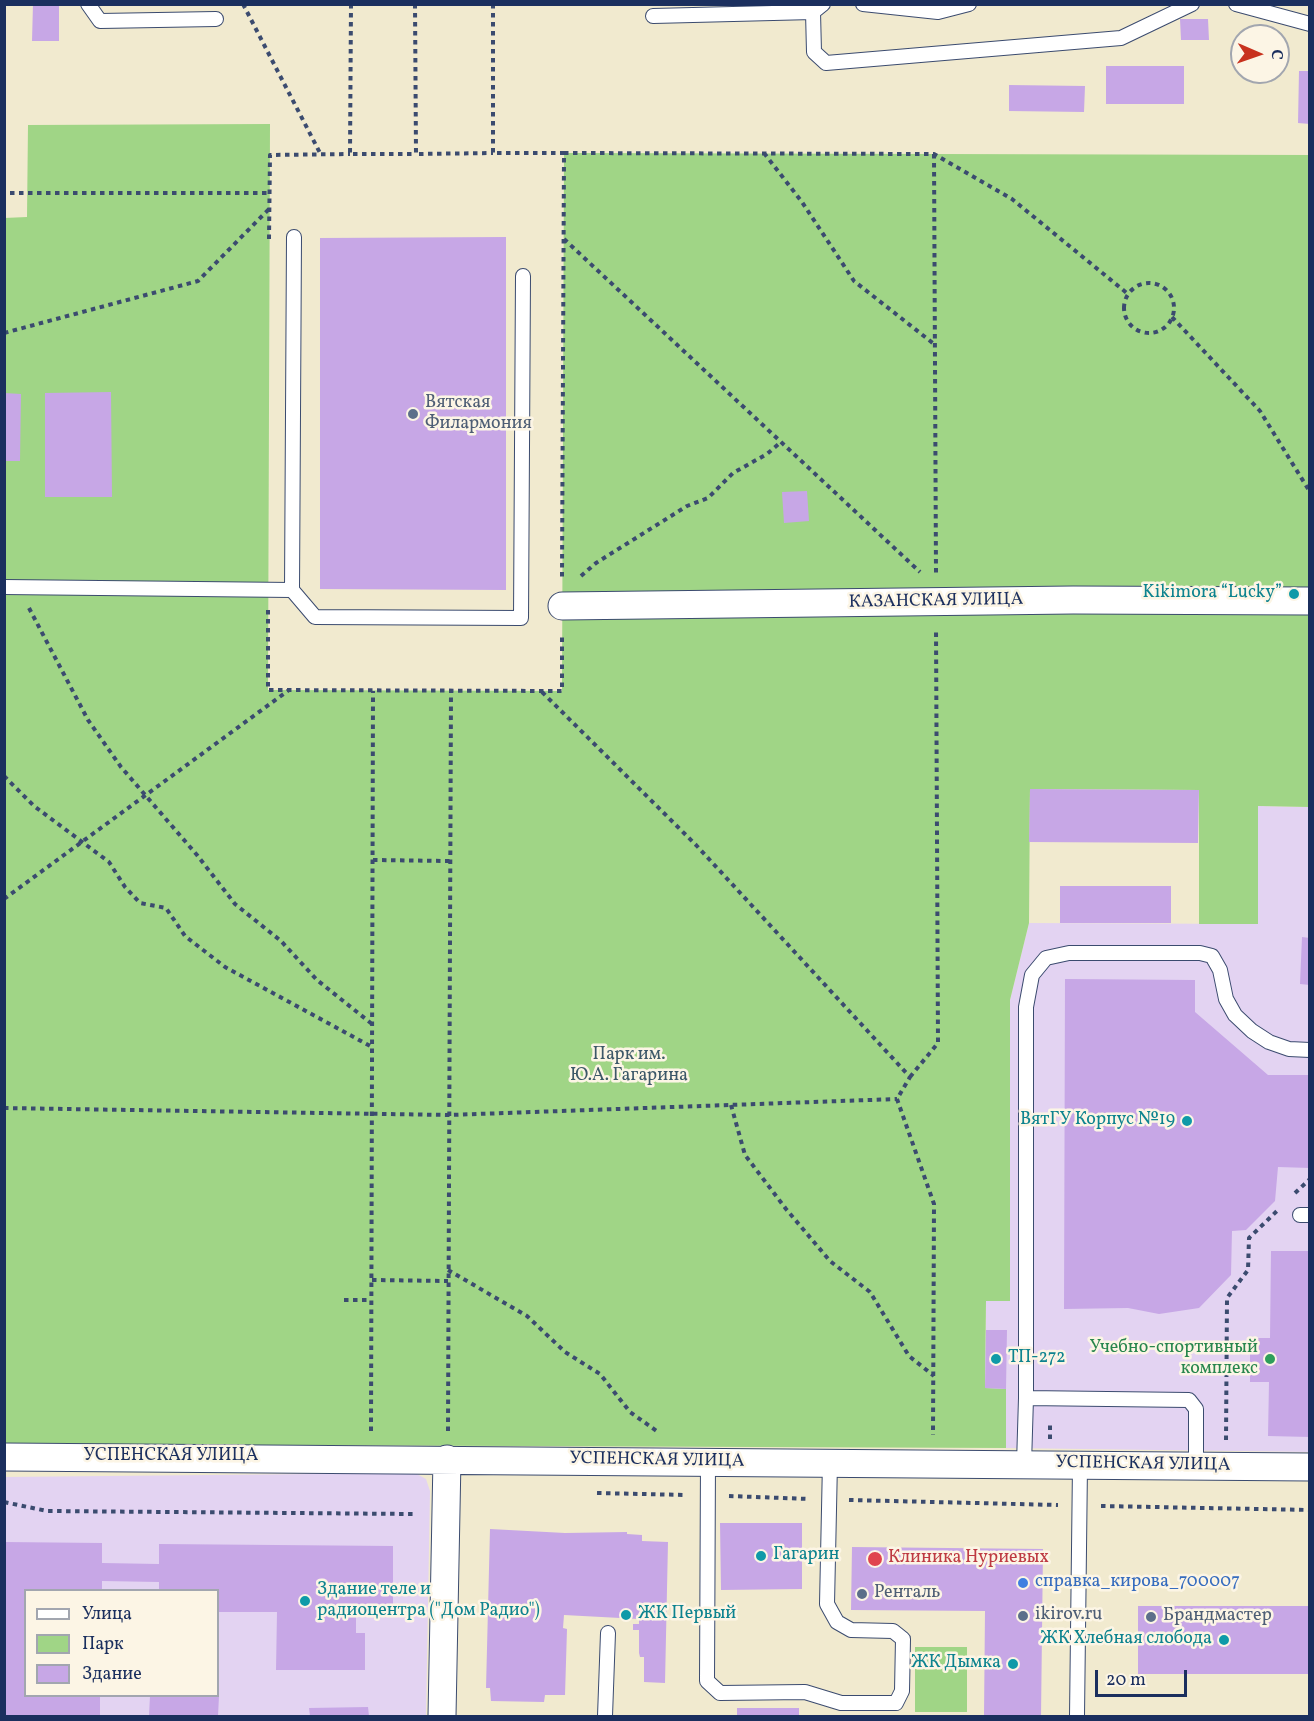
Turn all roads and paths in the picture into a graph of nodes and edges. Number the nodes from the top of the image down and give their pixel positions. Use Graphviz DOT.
graph roads {
  1 [pos="88,4"];
  2 [pos="243,4"];
  3 [pos="351,4"];
  4 [pos="415,4"];
  5 [pos="493,4"];
  6 [pos="863,4"];
  7 [pos="969,4"];
  8 [pos="1192,4"];
  9 [pos="1236,4"];
  10 [pos="818,8"];
  11 [pos="652,16"];
  12 [pos="216,19"];
  13 [pos="1310,24"];
  14 [pos="493,153"];
  15 [pos="564,153"];
  16 [pos="764,153"];
  17 [pos="416,154"];
  18 [pos="934,154"];
  19 [pos="321,155"];
  20 [pos="10,193"];
  21 [pos="269,193"];
  22 [pos="269,208"];
  23 [pos="294,237"];
  24 [pos="564,238"];
  25 [pos="522,276"];
  26 [pos="1128,294"];
  27 [pos="1172,317"];
  28 [pos="4,333"];
  29 [pos="935,344"];
  30 [pos="782,442"];
  31 [pos="1310,492"];
  32 [pos="12,587"];
  33 [pos="268,590"];
  34 [pos="292,590"];
  35 [pos="936,595"];
  36 [pos="562,599"];
  37 [pos="1310,601"];
  38 [pos="290,690"];
  39 [pos="373,690"];
  40 [pos="451,691"];
  41 [pos="542,691"];
  42 [pos="4,776"];
  43 [pos="146,796"];
  44 [pos="84,841"];
  45 [pos="372,860"];
  46 [pos="450,861"];
  47 [pos="4,899"];
  48 [pos="372,1024"];
  49 [pos="372,1047"];
  50 [pos="1310,1050"];
  51 [pos="910,1077"];
  52 [pos="897,1099"];
  53 [pos="731,1105"];
  54 [pos="4,1108"];
  55 [pos="372,1114"];
  56 [pos="449,1115"];
  57 [pos="1310,1179"];
  58 [pos="1294,1194"];
  59 [pos="1287,1202"];
  60 [pos="448,1270"];
  61 [pos="372,1280"];
  62 [pos="448,1281"];
  63 [pos="344,1300"];
  64 [pos="371,1300"];
  65 [pos="934,1376"];
  66 [pos="1026,1398"];
  67 [pos="371,1434"];
  68 [pos="659,1434"];
  69 [pos="933,1442"];
  70 [pos="1226,1444"];
  71 [pos="4,1457"];
  72 [pos="447,1458"];
  73 [pos="708,1461"];
  74 [pos="830,1462"];
  75 [pos="1024,1464"];
  76 [pos="1080,1465"];
  77 [pos="1196,1466"];
  78 [pos="1310,1467"];
  79 [pos="589,1493"];
  80 [pos="708,1496"];
  81 [pos="829,1500"];
  82 [pos="4,1502"];
  83 [pos="1080,1505"];
  84 [pos="1310,1510"];
  85 [pos="413,1514"];
  86 [pos="608,1633"];
  87 [pos="442,1716"];
  88 [pos="605,1716"];
  89 [pos="1077,1716"];
  1 -- 12 [label="lane"];
  2 -- 19 [label="path"];
  3 -- 17 [label="path"];
  4 -- 17 [label="path"];
  5 -- 14 [label="path"];
  6 -- 7 [label="lane"];
  8 -- 10 [label="lane"];
  9 -- 13 [label="lane"];
  10 -- 11 [label="lane"];
  14 -- 15 [label="path"];
  14 -- 17 [label="path"];
  15 -- 16 [label="path"];
  15 -- 24 [label="path"];
  16 -- 18 [label="path"];
  16 -- 29 [label="path"];
  18 -- 26 [label="path"];
  18 -- 29 [label="path"];
  20 -- 21 [label="path"];
  22 -- 28 [label="path"];
  23 -- 34 [label="lane"];
  24 -- 30 [label="path"];
  24 -- 36 [label="path"];
  25 -- 34 [label="lane"];
  26 -- 27 [label="path"];
  26 -- 27 [label="path"];
  27 -- 31 [label="path"];
  29 -- 35 [label="path"];
  30 -- 35 [label="path"];
  30 -- 36 [label="path"];
  32 -- 33 [label="lane"];
  32 -- 43 [label="path"];
  33 -- 34 [label="lane"];
  33 -- 38 [label="path"];
  35 -- 36 [label="street, КАЗАНСКАЯ УЛИЦА"];
  35 -- 37 [label="street, КАЗАНСКАЯ УЛИЦА"];
  35 -- 51 [label="path"];
  36 -- 41 [label="path"];
  38 -- 39 [label="path"];
  38 -- 43 [label="path"];
  39 -- 40 [label="path"];
  39 -- 45 [label="path"];
  40 -- 41 [label="path"];
  40 -- 46 [label="path"];
  41 -- 51 [label="path"];
  42 -- 44 [label="path"];
  43 -- 44 [label="path"];
  43 -- 48 [label="path"];
  44 -- 47 [label="path"];
  44 -- 49 [label="path"];
  45 -- 46 [label="path"];
  45 -- 48 [label="path"];
  46 -- 56 [label="path"];
  48 -- 49 [label="path"];
  49 -- 55 [label="path"];
  50 -- 66 [label="lane"];
  51 -- 52 [label="path"];
  52 -- 53 [label="path"];
  52 -- 65 [label="path"];
  53 -- 56 [label="path"];
  53 -- 65 [label="path"];
  54 -- 55 [label="path"];
  55 -- 56 [label="path"];
  55 -- 61 [label="path"];
  56 -- 60 [label="path"];
  57 -- 58 [label="path"];
  59 -- 70 [label="path"];
  60 -- 62 [label="path"];
  60 -- 68 [label="path"];
  61 -- 62 [label="path"];
  61 -- 64 [label="path"];
  62 -- 72 [label="path"];
  63 -- 64 [label="path"];
  64 -- 67 [label="path"];
  65 -- 69 [label="path"];
  66 -- 75 [label="lane"];
  66 -- 77 [label="lane"];
  71 -- 72 [label="street, УСПЕНСКАЯ УЛИЦА"];
  72 -- 73 [label="street, УСПЕНСКАЯ УЛИЦА"];
  72 -- 87 [label="street"];
  73 -- 74 [label="street, УСПЕНСКАЯ УЛИЦА"];
  73 -- 80 [label="lane"];
  74 -- 75 [label="street, УСПЕНСКАЯ УЛИЦА"];
  74 -- 81 [label="lane"];
  75 -- 76 [label="street, УСПЕНСКАЯ УЛИЦА"];
  76 -- 77 [label="street, УСПЕНСКАЯ УЛИЦА"];
  76 -- 83 [label="lane"];
  77 -- 78 [label="street, УСПЕНСКАЯ УЛИЦА"];
  79 -- 80 [label="path"];
  80 -- 81 [label="path"];
  80 -- 81 [label="lane"];
  81 -- 83 [label="path"];
  82 -- 85 [label="path"];
  83 -- 84 [label="path"];
  83 -- 89 [label="lane"];
  86 -- 88 [label="lane"];
}
